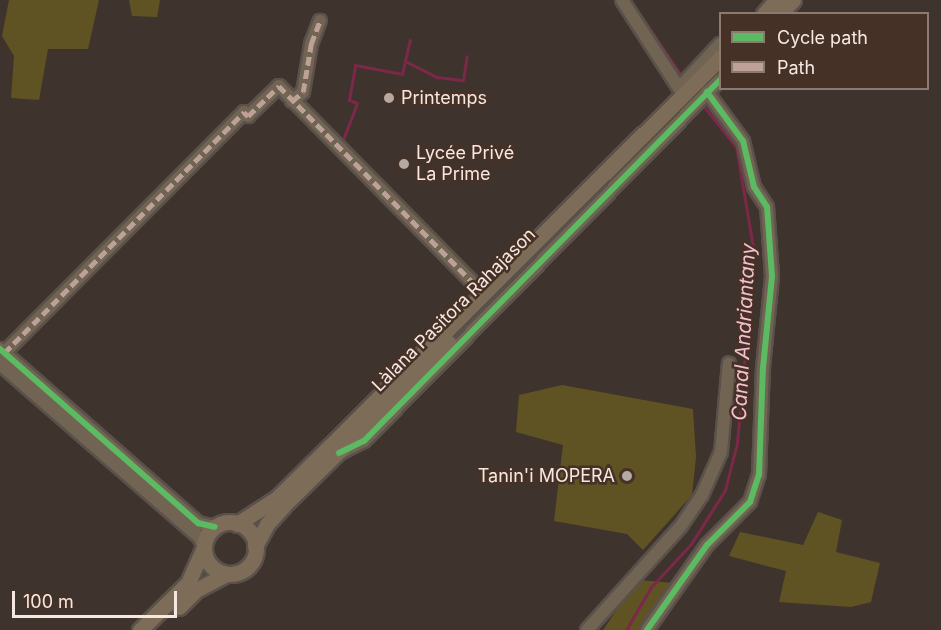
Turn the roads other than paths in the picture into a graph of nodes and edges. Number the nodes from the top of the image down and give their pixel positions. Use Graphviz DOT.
graph roads {
  1 [pos="622,0"];
  2 [pos="776,0"];
  3 [pos="793,0"];
  4 [pos="766,12"];
  5 [pos="781,12"];
  6 [pos="320,21"];
  7 [pos="719,46"];
  8 [pos="719,59"];
  9 [pos="719,70"];
  10 [pos="719,80"];
  11 [pos="691,93"];
  12 [pos="292,101"];
  13 [pos="480,290"];
  14 [pos="1,355"];
  15 [pos="729,363"];
  16 [pos="237,524"];
  17 [pos="215,527"];
  18 [pos="255,546"];
  19 [pos="204,547"];
  20 [pos="226,574"];
  21 [pos="144,629"];
  22 [pos="586,630"];
  23 [pos="647,630"];
  1 -- 11 [label="street"];
  2 -- 4 [label="main road"];
  3 -- 5 [label="main road"];
  6 -- 12 [label="street"];
  7 -- 11 [label="street"];
  8 -- 11 [label="main road"];
  9 -- 11 [label="main road"];
  10 -- 11 [label="street"];
  11 -- 16 [label="main road, Làlana Pasitora Rahajason"];
  11 -- 18 [label="main road, Làlana Pasitora Rahajason"];
  11 -- 23 [label="street"];
  12 -- 13 [label="street"];
  12 -- 14 [label="street"];
  14 -- 17 [label="street"];
  14 -- 19 [label="street"];
  15 -- 22 [label="street"];
  16 -- 17 [label="main road"];
  16 -- 18 [label="main road"];
  17 -- 19 [label="main road"];
  18 -- 20 [label="main road"];
  19 -- 20 [label="main road"];
  19 -- 21 [label="main road"];
  20 -- 21 [label="main road"];
}
